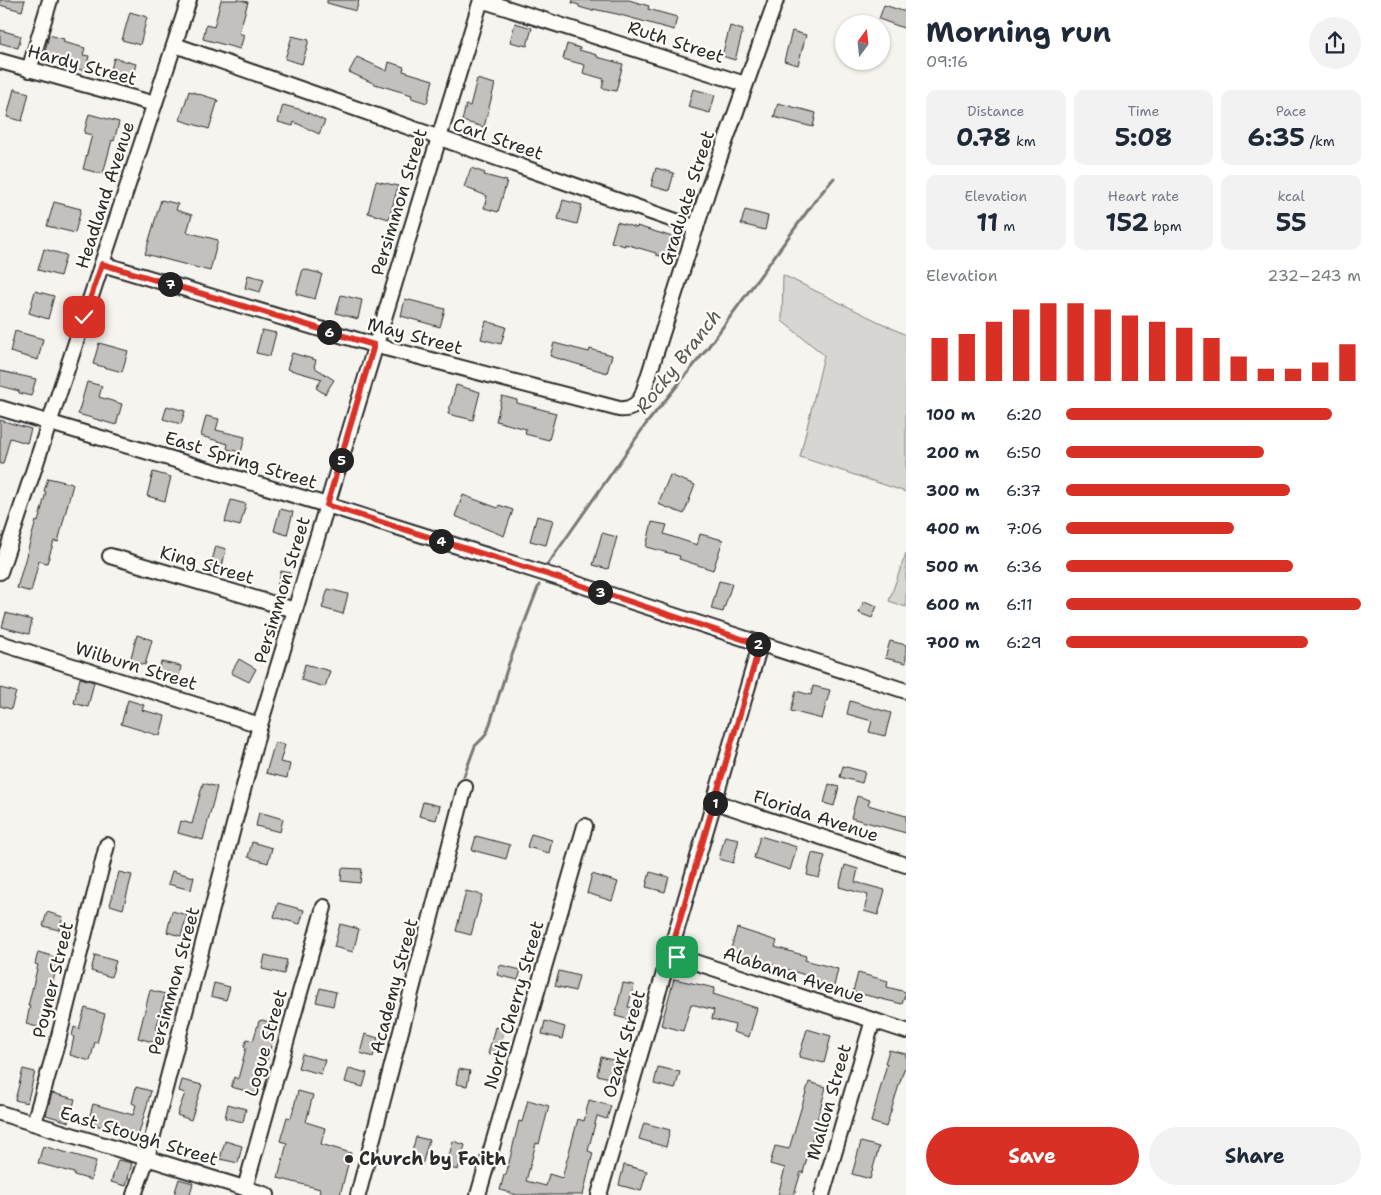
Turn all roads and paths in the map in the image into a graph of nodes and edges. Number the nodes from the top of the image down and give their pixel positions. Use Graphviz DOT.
graph roads {
  1 [pos="50,0"];
  2 [pos="189,0"];
  3 [pos="481,0"];
  4 [pos="776,0"];
  5 [pos="175,45"];
  6 [pos="0,61"];
  7 [pos="29,70"];
  8 [pos="745,84"];
  9 [pos="155,104"];
  10 [pos="438,138"];
  11 [pos="696,228"];
  12 [pos="102,264"];
  13 [pos="374,345"];
  14 [pos="633,407"];
  15 [pos="0,408"];
  16 [pos="49,423"];
  17 [pos="327,505"];
  18 [pos="110,556"];
  19 [pos="0,572"];
  20 [pos="295,610"];
  21 [pos="0,643"];
  22 [pos="760,645"];
  23 [pos="906,691"];
  24 [pos="260,725"];
  25 [pos="466,787"];
  26 [pos="715,802"];
  27 [pos="585,826"];
  28 [pos="107,845"];
  29 [pos="906,865"];
  30 [pos="324,907"];
  31 [pos="670,954"];
  32 [pos="873,1020"];
  33 [pos="906,1030"];
  34 [pos="0,1113"];
  35 [pos="34,1124"];
  36 [pos="146,1158"];
  37 [pos="245,1188"];
  38 [pos="134,1195"];
  39 [pos="267,1195"];
  40 [pos="358,1195"];
  41 [pos="478,1195"];
  42 [pos="599,1195"];
  43 [pos="822,1195"];
  1 -- 7 [label="street"];
  2 -- 5 [label="street, Headland Avenue"];
  3 -- 8 [label="street, Ruth Street"];
  3 -- 10 [label="street, Persimmon Street"];
  4 -- 8 [label="street, Graduate Street"];
  5 -- 9 [label="street, Headland Avenue"];
  5 -- 10 [label="street, Carl Street"];
  6 -- 7 [label="street, Hardy Street"];
  7 -- 9 [label="street, Hardy Street"];
  8 -- 11 [label="street, Graduate Street"];
  9 -- 12 [label="street, Headland Avenue"];
  10 -- 11 [label="street, Carl Street"];
  10 -- 13 [label="street, Persimmon Street"];
  11 -- 14 [label="street, Graduate Street"];
  12 -- 13 [label="street, May Street"];
  12 -- 16 [label="street, Headland Avenue"];
  13 -- 14 [label="street, May Street"];
  13 -- 17 [label="street, Persimmon Street"];
  15 -- 16 [label="street, East Spring Street"];
  16 -- 17 [label="street, East Spring Street"];
  16 -- 19 [label="street, Headland Avenue"];
  17 -- 20 [label="street, Persimmon Street"];
  17 -- 22 [label="street, East Spring Street"];
  18 -- 20 [label="street, King Street"];
  20 -- 24 [label="street, Persimmon Street"];
  21 -- 24 [label="street, Wilburn Street"];
  22 -- 23 [label="street, East Spring Street"];
  22 -- 26 [label="street, Ozark Street"];
  24 -- 36 [label="street, Persimmon Street"];
  25 -- 40 [label="street, Academy Street"];
  26 -- 29 [label="street, Florida Avenue"];
  26 -- 31 [label="street, Ozark Street"];
  27 -- 41 [label="street, North Cherry Street"];
  28 -- 35 [label="street, Poyner Street"];
  30 -- 37 [label="street, Logue Street"];
  31 -- 32 [label="street, Alabama Avenue"];
  31 -- 42 [label="street, Ozark Street"];
  32 -- 33 [label="street, Alabama Avenue"];
  32 -- 43 [label="street, Mallon Street"];
  34 -- 35 [label="street, East Stough Street"];
  35 -- 36 [label="street, East Stough Street"];
  36 -- 37 [label="street, East Stough Street"];
  36 -- 38 [label="street, Persimmon Street"];
  37 -- 39 [label="street, East Stough Street"];
}
